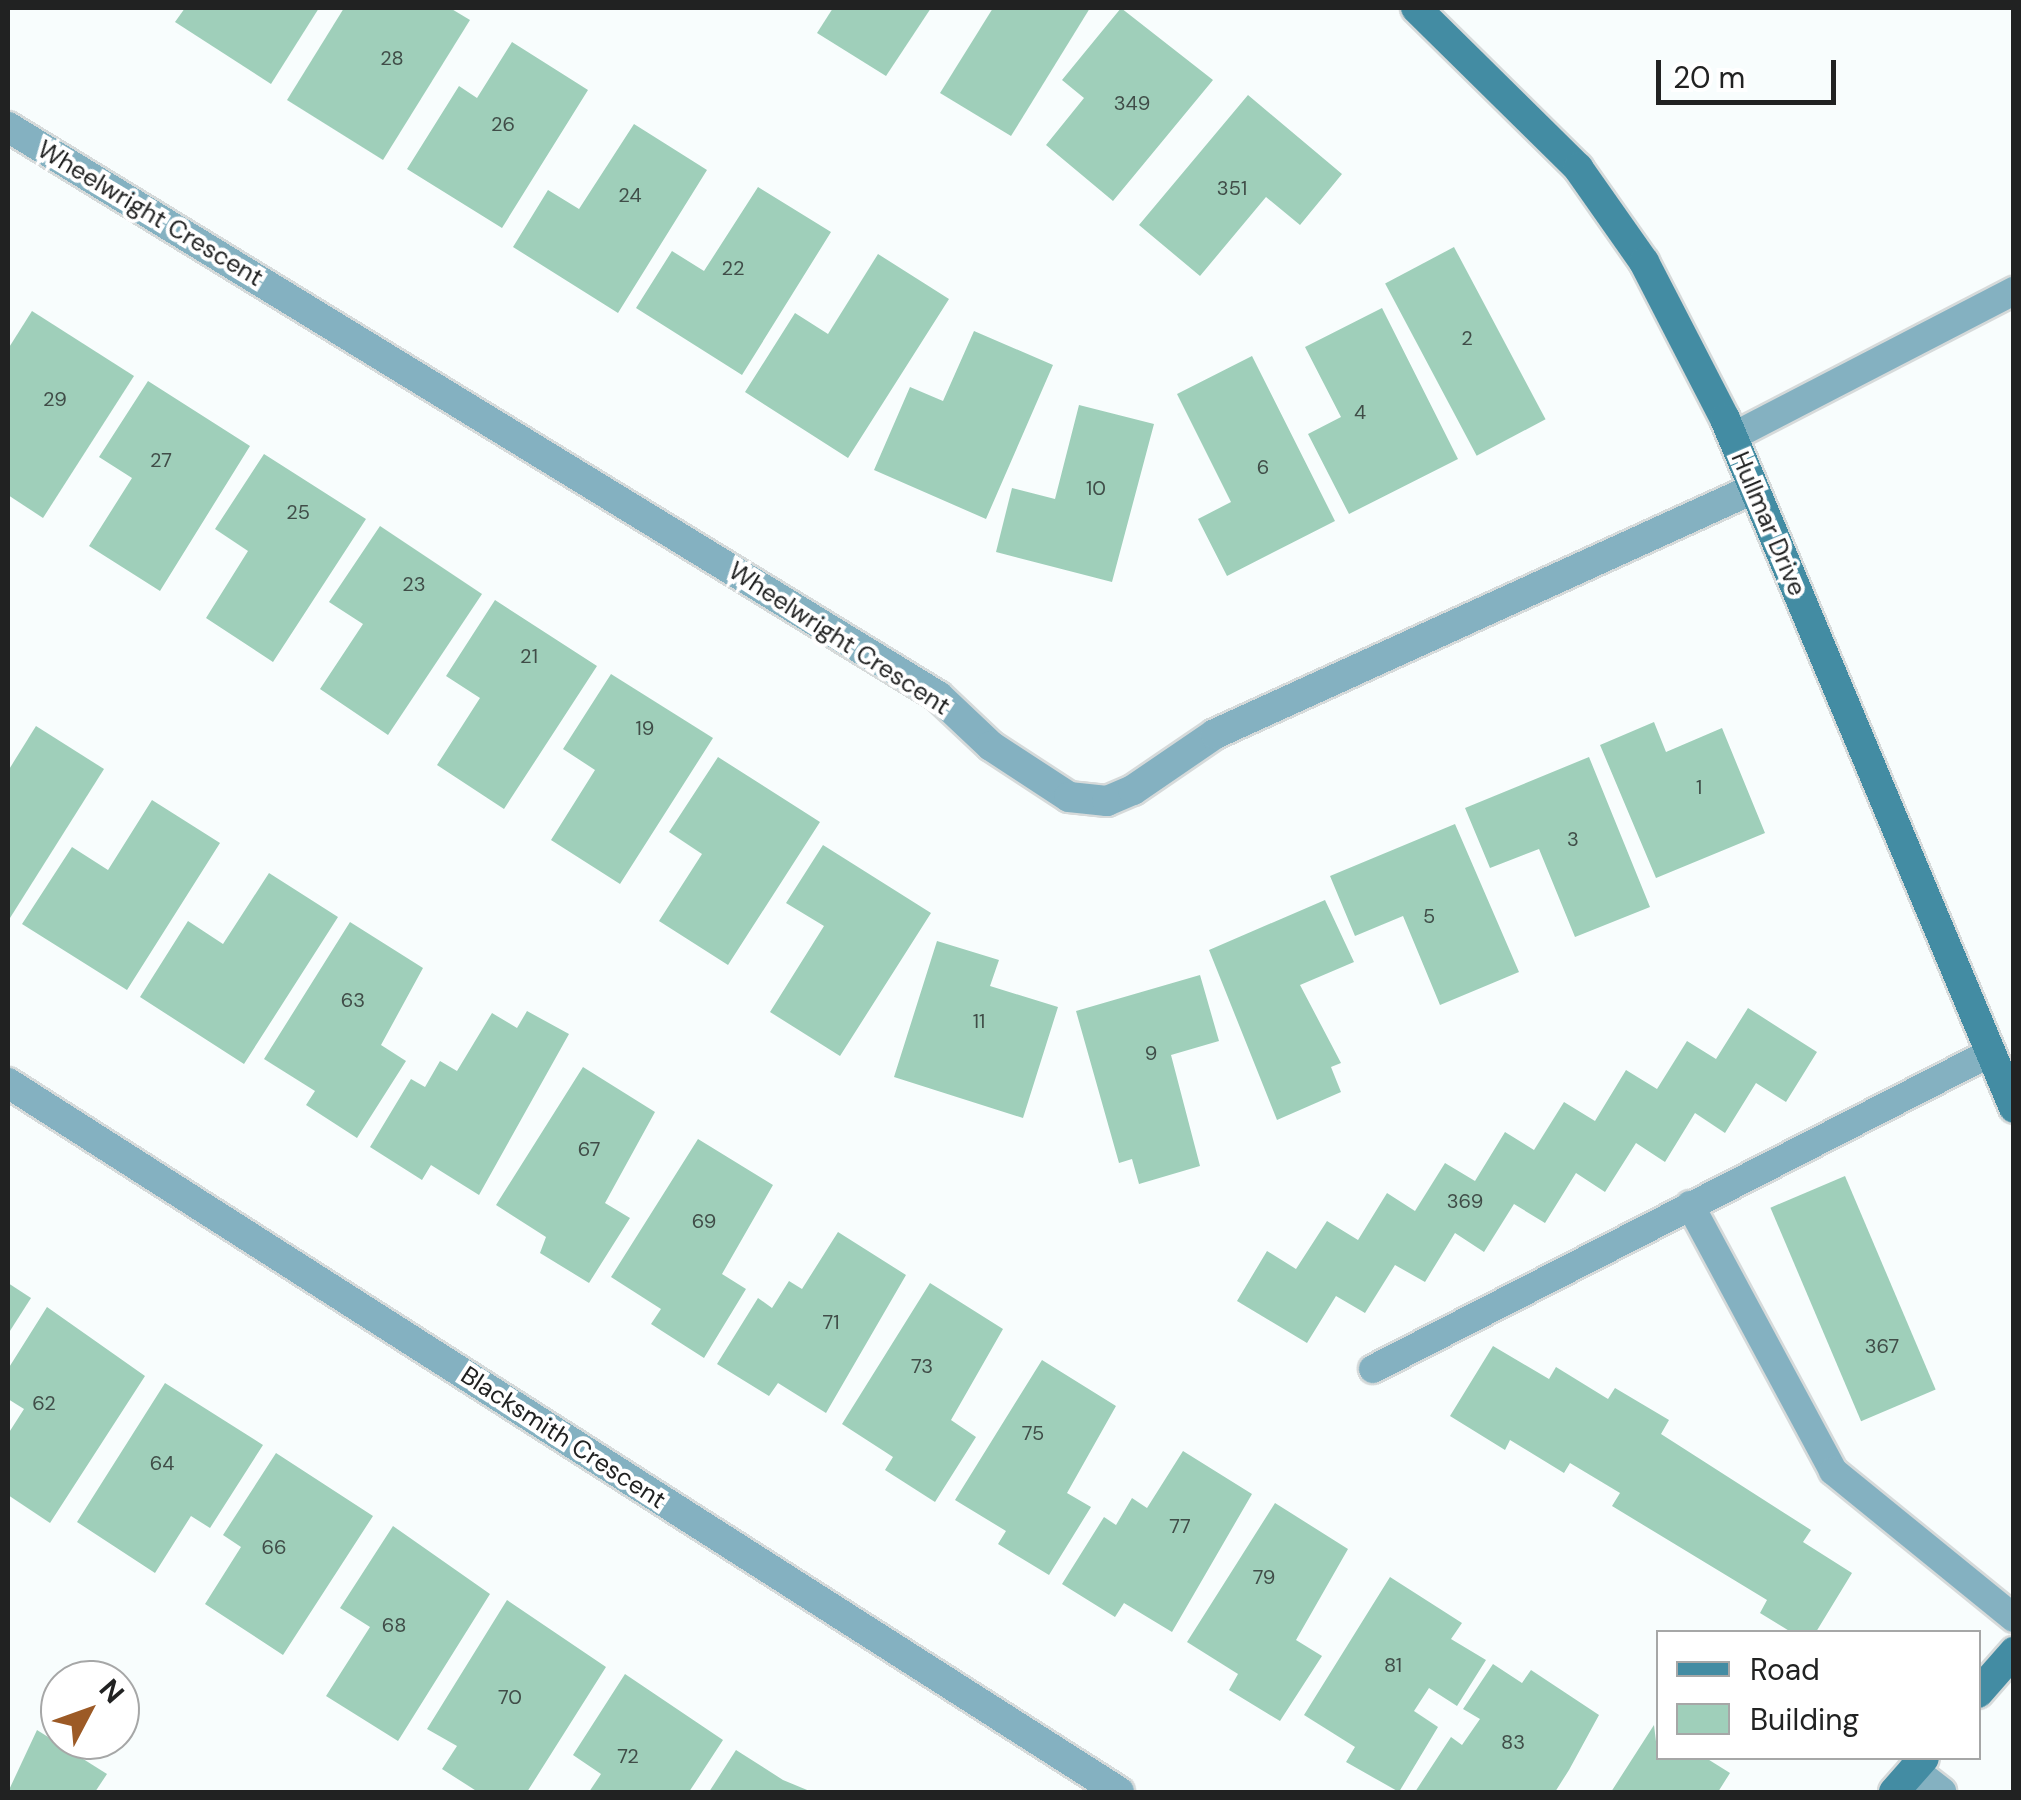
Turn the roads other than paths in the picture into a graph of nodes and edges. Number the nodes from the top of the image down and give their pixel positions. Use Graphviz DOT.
graph roads {
  1 [pos="1416,8"];
  2 [pos="8,127"];
  3 [pos="2014,291"];
  4 [pos="1732,437"];
  5 [pos="1754,489"];
  6 [pos="1990,1053"];
  7 [pos="8,1083"];
  8 [pos="2014,1108"];
  9 [pos="1690,1205"];
  10 [pos="1372,1369"];
  11 [pos="2014,1618"];
  12 [pos="2014,1652"];
  13 [pos="1981,1690"];
  14 [pos="1910,1773"];
  15 [pos="1119,1792"];
  16 [pos="1941,1792"];
  1 -- 4 [label="street, Hullmar Drive"];
  2 -- 5 [label="street, Wheelwright Crescent"];
  3 -- 4 [label="lane"];
  4 -- 5 [label="street, Hullmar Drive"];
  5 -- 6 [label="street, Hullmar Drive"];
  6 -- 8 [label="street, Hullmar Drive"];
  6 -- 9 [label="lane"];
  7 -- 15 [label="street, Blacksmith Crescent"];
  9 -- 10 [label="lane"];
  9 -- 11 [label="lane"];
  12 -- 13 [label="street"];
  14 -- 16 [label="street"];
}
